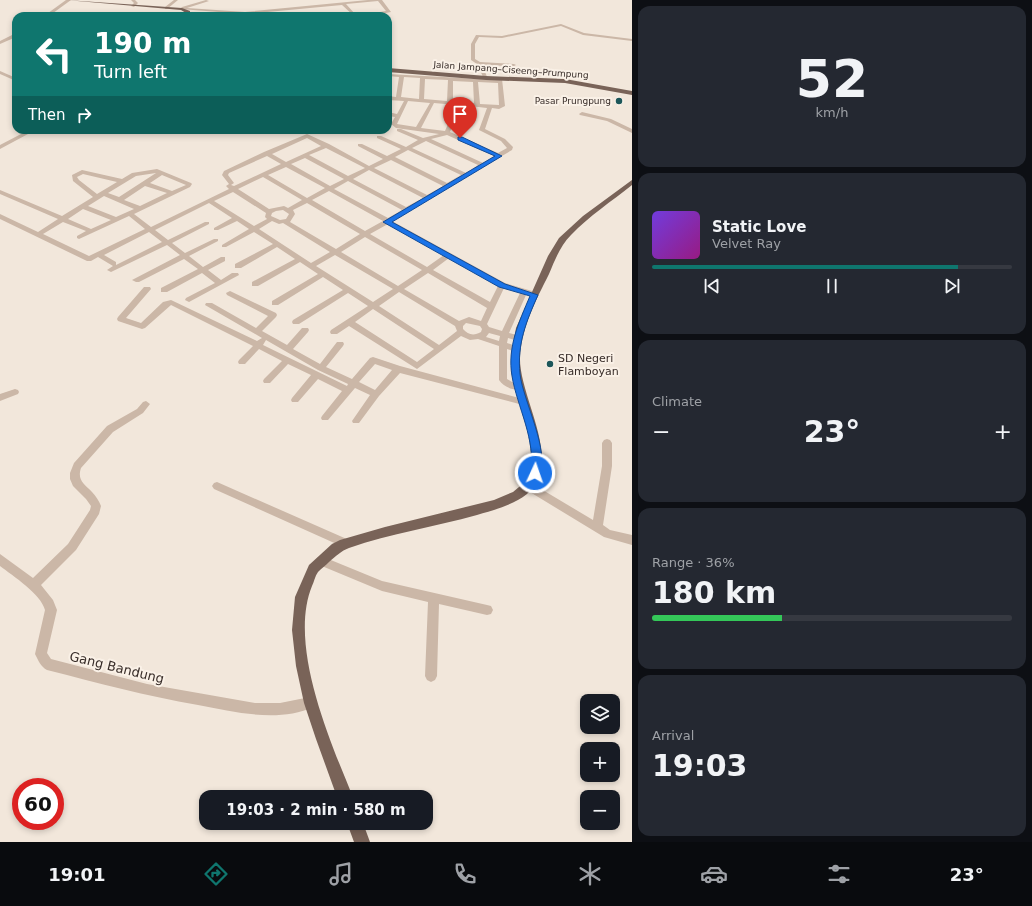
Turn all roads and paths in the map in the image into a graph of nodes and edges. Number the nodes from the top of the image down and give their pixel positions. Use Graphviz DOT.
graph roads {
  1 [pos="69,0"];
  2 [pos="133,0"];
  3 [pos="176,0"];
  4 [pos="300,0"];
  5 [pos="380,0"];
  6 [pos="207,1"];
  7 [pos="343,4"];
  8 [pos="133,6"];
  9 [pos="317,6"];
  10 [pos="166,8"];
  11 [pos="301,8"];
  12 [pos="182,9"];
  13 [pos="52,12"];
  14 [pos="188,12"];
  15 [pos="229,12"];
  16 [pos="256,12"];
  17 [pos="311,12"];
  18 [pos="351,12"];
  19 [pos="389,12"];
  20 [pos="12,37"];
  21 [pos="632,40"];
  22 [pos="0,44"];
  23 [pos="479,63"];
  24 [pos="514,65"];
  25 [pos="392,70"];
  26 [pos="0,72"];
  27 [pos="392,75"];
  28 [pos="402,76"];
  29 [pos="423,77"];
  30 [pos="12,78"];
  31 [pos="486,78"];
  32 [pos="451,79"];
  33 [pos="475,80"];
  34 [pos="500,80"];
  35 [pos="632,93"];
  36 [pos="392,98"];
  37 [pos="398,99"];
  38 [pos="392,101"];
  39 [pos="421,101"];
  40 [pos="450,103"];
  41 [pos="432,104"];
  42 [pos="459,104"];
  43 [pos="477,105"];
  44 [pos="490,106"];
  45 [pos="582,114"];
  46 [pos="392,115"];
  47 [pos="398,116"];
  48 [pos="396,126"];
  49 [pos="418,129"];
  50 [pos="632,130"];
  51 [pos="447,133"];
  52 [pos="25,134"];
  53 [pos="379,137"];
  54 [pos="16,138"];
  55 [pos="0,140"];
  56 [pos="425,140"];
  57 [pos="327,145"];
  58 [pos="360,145"];
  59 [pos="0,146"];
  60 [pos="407,149"];
  61 [pos="266,153"];
  62 [pos="304,155"];
  63 [pos="499,156"];
  64 [pos="389,158"];
  65 [pos="284,164"];
  66 [pos="483,165"];
  67 [pos="370,168"];
  68 [pos="162,173"];
  69 [pos="263,175"];
  70 [pos="466,175"];
  71 [pos="349,179"];
  72 [pos="122,180"];
  73 [pos="632,182"];
  74 [pos="145,184"];
  75 [pos="233,186"];
  76 [pos="448,186"];
  77 [pos="164,190"];
  78 [pos="329,190"];
  79 [pos="0,192"];
  80 [pos="172,193"];
  81 [pos="100,195"];
  82 [pos="428,198"];
  83 [pos="119,200"];
  84 [pos="210,200"];
  85 [pos="308,200"];
  86 [pos="150,204"];
  87 [pos="82,206"];
  88 [pos="141,208"];
  89 [pos="288,210"];
  90 [pos="407,210"];
  91 [pos="272,211"];
  92 [pos="130,214"];
  93 [pos="0,216"];
  94 [pos="237,218"];
  95 [pos="62,219"];
  96 [pos="117,220"];
  97 [pos="270,220"];
  98 [pos="287,220"];
  99 [pos="387,222"];
  100 [pos="207,223"];
  101 [pos="148,228"];
  102 [pos="216,229"];
  103 [pos="255,230"];
  104 [pos="92,231"];
  105 [pos="39,234"];
  106 [pos="366,234"];
  107 [pos="79,237"];
  108 [pos="216,240"];
  109 [pos="167,242"];
  110 [pos="278,244"];
  111 [pos="224,246"];
  112 [pos="338,251"];
  113 [pos="98,254"];
  114 [pos="84,256"];
  115 [pos="184,256"];
  116 [pos="448,256"];
  117 [pos="223,259"];
  118 [pos="300,259"];
  119 [pos="238,266"];
  120 [pos="312,266"];
  121 [pos="203,269"];
  122 [pos="428,270"];
  123 [pos="323,274"];
  124 [pos="235,275"];
  125 [pos="136,280"];
  126 [pos="220,283"];
  127 [pos="255,284"];
  128 [pos="502,285"];
  129 [pos="400,288"];
  130 [pos="147,289"];
  131 [pos="164,290"];
  132 [pos="348,290"];
  133 [pos="230,293"];
  134 [pos="529,293"];
  135 [pos="189,300"];
  136 [pos="275,303"];
  137 [pos="209,305"];
  138 [pos="373,306"];
  139 [pos="492,307"];
  140 [pos="296,322"];
  141 [pos="349,322"];
  142 [pos="461,326"];
  143 [pos="485,327"];
  144 [pos="305,330"];
  145 [pos="257,332"];
  146 [pos="334,332"];
  147 [pos="504,335"];
  148 [pos="266,337"];
  149 [pos="479,337"];
  150 [pos="518,338"];
  151 [pos="259,344"];
  152 [pos="340,344"];
  153 [pos="503,346"];
  154 [pos="288,349"];
  155 [pos="516,349"];
  156 [pos="440,350"];
  157 [pos="288,359"];
  158 [pos="242,362"];
  159 [pos="398,369"];
  160 [pos="319,371"];
  161 [pos="267,381"];
  162 [pos="350,387"];
  163 [pos="519,387"];
  164 [pos="15,392"];
  165 [pos="376,394"];
  166 [pos="0,398"];
  167 [pos="295,400"];
  168 [pos="523,402"];
  169 [pos="146,404"];
  170 [pos="325,418"];
  171 [pos="356,421"];
  172 [pos="606,443"];
  173 [pos="217,486"];
  174 [pos="528,486"];
  175 [pos="597,528"];
  176 [pos="632,540"];
  177 [pos="345,543"];
  178 [pos="0,559"];
  179 [pos="321,561"];
  180 [pos="32,586"];
  181 [pos="434,598"];
  182 [pos="487,610"];
  183 [pos="432,676"];
  184 [pos="310,703"];
  185 [pos="342,790"];
  186 [pos="358,830"];
  187 [pos="362,842"];
  1 -- 8 [label="main road"];
  1 -- 13 [label="street"];
  2 -- 8 [label="street"];
  3 -- 10 [label="street"];
  4 -- 11 [label="street"];
  5 -- 7 [label="street"];
  5 -- 19 [label="street"];
  6 -- 12 [label="street"];
  7 -- 9 [label="street"];
  7 -- 18 [label="street"];
  8 -- 10 [label="main road"];
  9 -- 11 [label="street"];
  9 -- 17 [label="street"];
  10 -- 12 [label="main road"];
  11 -- 16 [label="street"];
  12 -- 14 [label="main road"];
  12 -- 15 [label="street"];
  20 -- 22 [label="street"];
  21 -- 23 [label="street"];
  23 -- 24 [label="street"];
  23 -- 31 [label="street"];
  25 -- 31 [label="main road, Jalan Jampang–Ciseeng–Prumpung"];
  26 -- 30 [label="street"];
  27 -- 28 [label="street"];
  28 -- 29 [label="street"];
  28 -- 37 [label="street"];
  29 -- 32 [label="street"];
  29 -- 39 [label="street"];
  31 -- 34 [label="main road, Jalan Jampang–Ciseeng–Prumpung"];
  32 -- 33 [label="street"];
  32 -- 40 [label="street"];
  33 -- 34 [label="street"];
  33 -- 43 [label="street"];
  34 -- 35 [label="main road, Jalan Jampang–Ciseeng–Prumpung"];
  34 -- 44 [label="street"];
  36 -- 37 [label="street"];
  37 -- 39 [label="street"];
  38 -- 47 [label="street"];
  39 -- 40 [label="street"];
  40 -- 42 [label="street"];
  41 -- 49 [label="street"];
  42 -- 43 [label="street"];
  42 -- 51 [label="street"];
  43 -- 44 [label="street"];
  44 -- 63 [label="street"];
  45 -- 50 [label="street"];
  46 -- 47 [label="street"];
  47 -- 48 [label="street"];
  48 -- 49 [label="street"];
  48 -- 56 [label="street"];
  49 -- 51 [label="street"];
  51 -- 56 [label="street"];
  51 -- 63 [label="street"];
  52 -- 54 [label="street"];
  53 -- 60 [label="street"];
  54 -- 55 [label="street"];
  54 -- 59 [label="street"];
  56 -- 60 [label="street"];
  56 -- 66 [label="street"];
  57 -- 61 [label="street"];
  57 -- 62 [label="street"];
  57 -- 67 [label="street"];
  58 -- 64 [label="street"];
  60 -- 64 [label="street"];
  60 -- 70 [label="street"];
  61 -- 65 [label="street"];
  61 -- 75 [label="street"];
  62 -- 65 [label="street"];
  62 -- 71 [label="street"];
  63 -- 66 [label="street"];
  64 -- 67 [label="street"];
  64 -- 76 [label="street"];
  65 -- 69 [label="street"];
  65 -- 78 [label="street"];
  66 -- 70 [label="street"];
  67 -- 71 [label="street"];
  67 -- 82 [label="street"];
  68 -- 72 [label="street"];
  68 -- 74 [label="street"];
  68 -- 80 [label="street"];
  69 -- 75 [label="street"];
  69 -- 85 [label="street"];
  70 -- 76 [label="street"];
  71 -- 78 [label="street"];
  71 -- 90 [label="street"];
  72 -- 81 [label="street"];
  72 -- 81 [label="street"];
  73 -- 134 [label="main road"];
  74 -- 77 [label="street"];
  74 -- 83 [label="street"];
  75 -- 84 [label="street"];
  75 -- 91 [label="street"];
  75 -- 101 [label="street"];
  76 -- 82 [label="street"];
  77 -- 80 [label="street"];
  77 -- 86 [label="street"];
  78 -- 85 [label="street"];
  78 -- 99 [label="street"];
  79 -- 95 [label="street"];
  80 -- 86 [label="street"];
  81 -- 83 [label="street"];
  81 -- 87 [label="street"];
  82 -- 90 [label="street"];
  83 -- 88 [label="street"];
  84 -- 94 [label="street"];
  84 -- 101 [label="street"];
  85 -- 89 [label="street"];
  85 -- 106 [label="street"];
  86 -- 88 [label="street"];
  87 -- 95 [label="street"];
  87 -- 96 [label="street"];
  88 -- 92 [label="street"];
  89 -- 91 [label="street"];
  89 -- 98 [label="street"];
  90 -- 99 [label="street"];
  91 -- 97 [label="street"];
  92 -- 96 [label="street"];
  92 -- 101 [label="street"];
  93 -- 105 [label="street"];
  94 -- 102 [label="street"];
  94 -- 103 [label="street"];
  95 -- 104 [label="street"];
  95 -- 105 [label="street"];
  96 -- 104 [label="street"];
  97 -- 98 [label="street"];
  97 -- 103 [label="street"];
  98 -- 112 [label="street"];
  99 -- 106 [label="street"];
  99 -- 116 [label="street"];
  100 -- 109 [label="street"];
  101 -- 109 [label="street"];
  101 -- 113 [label="street"];
  101 -- 114 [label="street"];
  103 -- 110 [label="street"];
  103 -- 111 [label="street"];
  104 -- 107 [label="street"];
  105 -- 114 [label="street"];
  106 -- 112 [label="street"];
  106 -- 122 [label="street"];
  108 -- 115 [label="street"];
  109 -- 113 [label="street"];
  109 -- 115 [label="street"];
  110 -- 118 [label="street"];
  110 -- 119 [label="street"];
  112 -- 120 [label="street"];
  112 -- 129 [label="street"];
  113 -- 114 [label="street"];
  115 -- 121 [label="street"];
  115 -- 125 [label="street"];
  116 -- 122 [label="street"];
  116 -- 128 [label="street"];
  117 -- 121 [label="street"];
  118 -- 120 [label="street"];
  118 -- 127 [label="street"];
  120 -- 123 [label="street"];
  121 -- 126 [label="street"];
  121 -- 131 [label="street"];
  122 -- 129 [label="street"];
  122 -- 139 [label="street"];
  123 -- 132 [label="street"];
  123 -- 136 [label="street"];
  124 -- 126 [label="street"];
  126 -- 135 [label="street"];
  128 -- 134 [label="street"];
  128 -- 139 [label="street"];
  129 -- 138 [label="street"];
  129 -- 142 [label="street"];
  130 -- 151 [label="street"];
  132 -- 138 [label="street"];
  132 -- 140 [label="street"];
  133 -- 145 [label="street"];
  134 -- 147 [label="street"];
  134 -- 150 [label="main road"];
  137 -- 145 [label="street"];
  138 -- 141 [label="street"];
  138 -- 156 [label="street"];
  139 -- 143 [label="street"];
  141 -- 146 [label="street"];
  141 -- 156 [label="street"];
  142 -- 143 [label="street"];
  142 -- 149 [label="street"];
  142 -- 156 [label="street"];
  143 -- 147 [label="street"];
  143 -- 149 [label="street"];
  144 -- 154 [label="street"];
  145 -- 148 [label="street"];
  147 -- 150 [label="street"];
  147 -- 153 [label="street"];
  148 -- 151 [label="street"];
  148 -- 154 [label="street"];
  149 -- 153 [label="street"];
  150 -- 155 [label="main road"];
  151 -- 157 [label="street"];
  151 -- 158 [label="street"];
  152 -- 160 [label="street"];
  153 -- 155 [label="street"];
  153 -- 163 [label="street"];
  154 -- 160 [label="street"];
  155 -- 163 [label="main road"];
  157 -- 160 [label="street"];
  157 -- 161 [label="street"];
  159 -- 162 [label="street"];
  159 -- 165 [label="street"];
  159 -- 168 [label="street"];
  160 -- 162 [label="street"];
  160 -- 167 [label="street"];
  162 -- 165 [label="street"];
  162 -- 170 [label="street"];
  163 -- 168 [label="main road"];
  164 -- 166 [label="street"];
  165 -- 171 [label="street"];
  168 -- 174 [label="main road"];
  169 -- 180 [label="street"];
  172 -- 175 [label="street"];
  173 -- 177 [label="street"];
  174 -- 175 [label="street"];
  174 -- 177 [label="main road"];
  175 -- 176 [label="street"];
  177 -- 179 [label="main road"];
  178 -- 180 [label="street, Gang Bandung"];
  179 -- 181 [label="street"];
  179 -- 184 [label="main road"];
  180 -- 184 [label="street, Gang Bandung"];
  181 -- 182 [label="street"];
  181 -- 183 [label="street"];
  184 -- 185 [label="main road"];
  186 -- 187 [label="main road"];
}
